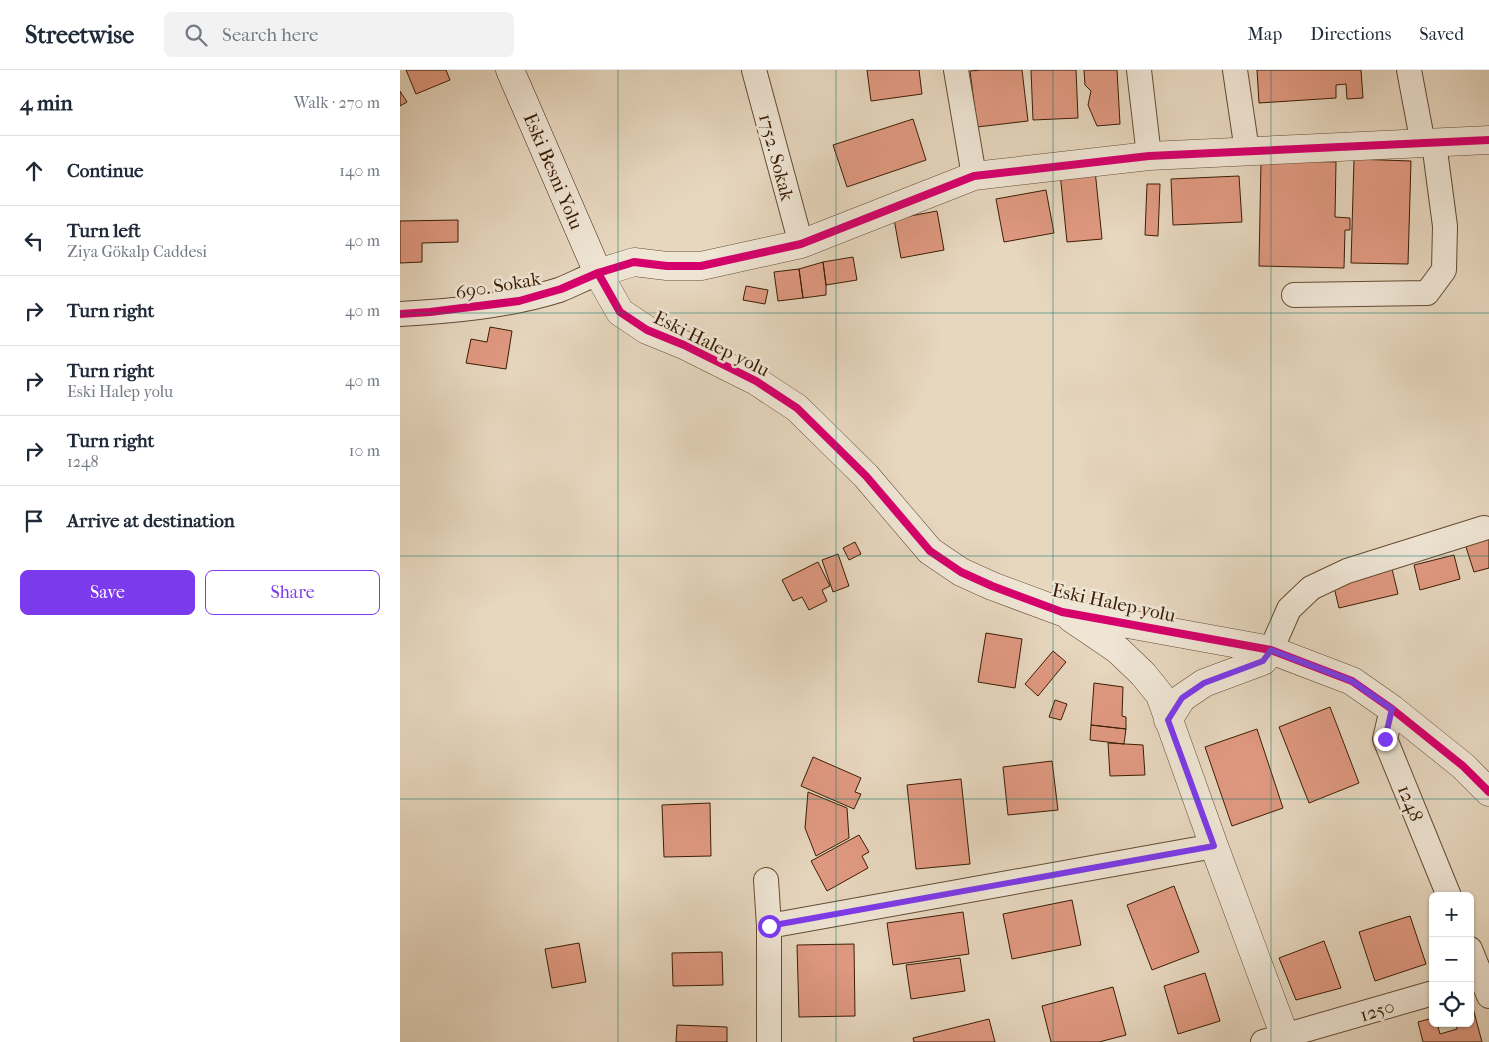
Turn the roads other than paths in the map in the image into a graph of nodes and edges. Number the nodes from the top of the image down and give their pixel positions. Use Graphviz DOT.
graph roads {
  1 [pos="510,70"];
  2 [pos="754,70"];
  3 [pos="956,70"];
  4 [pos="1139,70"];
  5 [pos="1235,70"];
  6 [pos="1409,70"];
  7 [pos="1489,140"];
  8 [pos="1429,144"];
  9 [pos="1247,151"];
  10 [pos="1149,156"];
  11 [pos="974,176"];
  12 [pos="801,244"];
  13 [pos="598,273"];
  14 [pos="1294,295"];
  15 [pos="400,314"];
  16 [pos="1484,528"];
  17 [pos="1062,612"];
  18 [pos="1271,650"];
  19 [pos="1392,709"];
  20 [pos="1168,720"];
  21 [pos="1489,792"];
  22 [pos="1214,846"];
  23 [pos="766,880"];
  24 [pos="1447,892"];
  25 [pos="769,926"];
  26 [pos="1474,963"];
  27 [pos="1480,985"];
  28 [pos="1429,994"];
  29 [pos="1279,1040"];
  30 [pos="769,1042"];
  1 -- 13 [label="street, Eski Besni Yolu"];
  2 -- 12 [label="street, 1752. Sokak"];
  3 -- 11 [label="street"];
  4 -- 10 [label="street"];
  5 -- 9 [label="street"];
  6 -- 8 [label="street"];
  7 -- 8 [label="street"];
  8 -- 9 [label="street"];
  8 -- 14 [label="street"];
  9 -- 10 [label="street"];
  10 -- 11 [label="street"];
  11 -- 12 [label="street"];
  12 -- 13 [label="street"];
  13 -- 15 [label="street, 690. Sokak"];
  13 -- 17 [label="street, Eski Halep yolu"];
  16 -- 18 [label="street"];
  17 -- 18 [label="street, Eski Halep yolu"];
  17 -- 20 [label="street"];
  18 -- 19 [label="street, Eski Halep yolu"];
  18 -- 20 [label="street"];
  19 -- 21 [label="street, Eski Halep yolu"];
  19 -- 24 [label="street, 1248"];
  20 -- 22 [label="street"];
  22 -- 25 [label="street"];
  22 -- 29 [label="street"];
  23 -- 25 [label="street"];
  25 -- 30 [label="street"];
  26 -- 27 [label="street"];
  28 -- 29 [label="street, 1250"];
}
